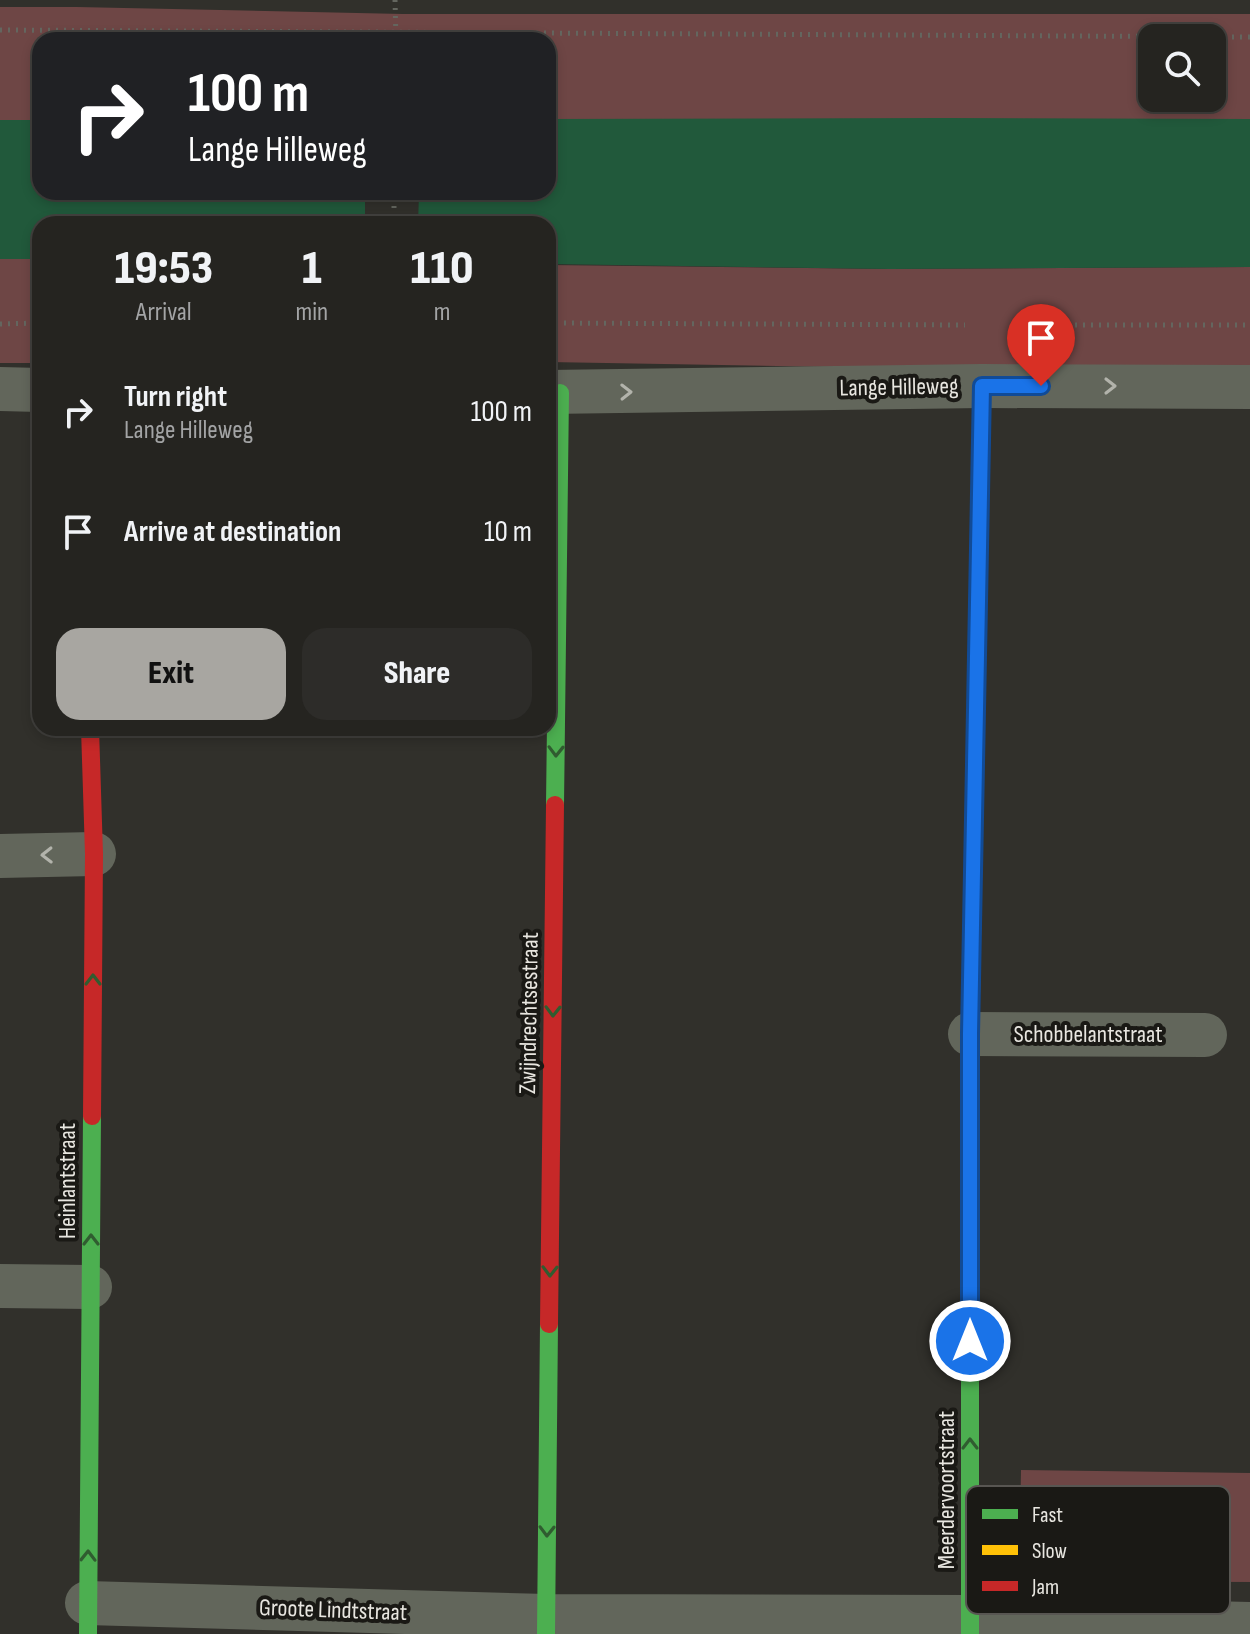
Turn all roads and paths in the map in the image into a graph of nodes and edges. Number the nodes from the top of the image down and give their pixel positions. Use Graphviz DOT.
graph roads {
  1 [pos="395,0"];
  2 [pos="0,30"];
  3 [pos="132,32"];
  4 [pos="396,32"];
  5 [pos="556,36"];
  6 [pos="1250,37"];
  7 [pos="32,323"];
  8 [pos="556,323"];
  9 [pos="0,324"];
  10 [pos="971,325"];
  11 [pos="1033,325"];
  12 [pos="1250,325"];
  13 [pos="982,386"];
  14 [pos="1250,387"];
  15 [pos="0,389"];
  16 [pos="32,390"];
  17 [pos="556,392"];
  18 [pos="90,736"];
  19 [pos="552,736"];
  20 [pos="94,854"];
  21 [pos="0,856"];
  22 [pos="970,1034"];
  23 [pos="1205,1035"];
  24 [pos="0,1286"];
  25 [pos="90,1287"];
  26 [pos="970,1486"];
  27 [pos="88,1619"];
  28 [pos="1250,1624"];
  29 [pos="546,1625"];
  30 [pos="970,1626"];
  1 -- 4 [label="path"];
  2 -- 3 [label="path"];
  5 -- 6 [label="path"];
  7 -- 9 [label="path"];
  8 -- 10 [label="path"];
  11 -- 12 [label="path"];
  13 -- 14 [label="street, Lange Hilleweg, one-way"];
  17 -- 13 [label="street, Lange Hilleweg, one-way"];
  13 -- 22 [label="street, Meerdervoortstraat"];
  15 -- 16 [label="street"];
  18 -- 20 [label="street, Heinlantstraat"];
  19 -- 29 [label="street, Zwijndrechtsestraat, one-way"];
  20 -- 21 [label="street, one-way"];
  25 -- 20 [label="street, Heinlantstraat, one-way"];
  22 -- 23 [label="street, Schobbelantstraat"];
  26 -- 22 [label="street, Meerdervoortstraat, one-way"];
  24 -- 25 [label="street"];
  27 -- 25 [label="street, Heinlantstraat, one-way"];
  27 -- 29 [label="street, Groote Lindtstraat"];
  28 -- 30 [label="street, Groote Lindtstraat"];
  29 -- 30 [label="street, Groote Lindtstraat"];
}
